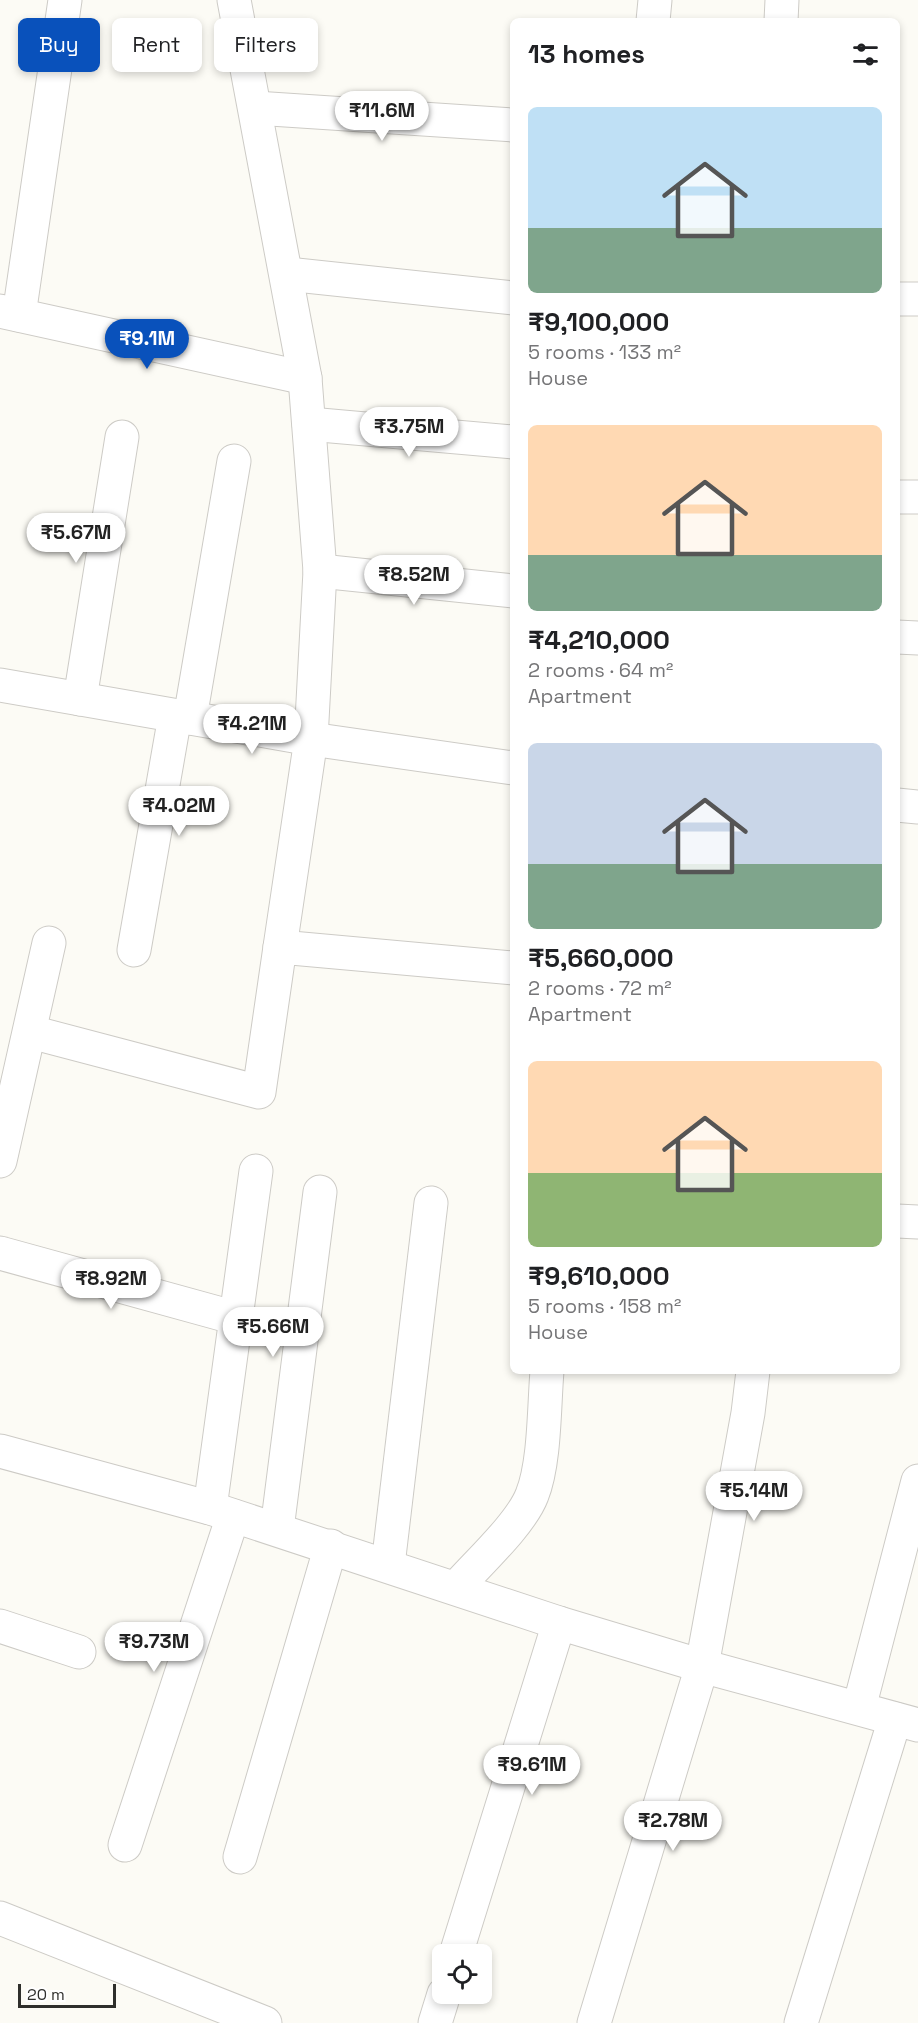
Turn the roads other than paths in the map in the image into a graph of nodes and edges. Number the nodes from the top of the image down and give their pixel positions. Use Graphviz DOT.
graph roads {
  1 [pos="65,0"];
  2 [pos="234,0"];
  3 [pos="655,0"];
  4 [pos="782,0"];
  5 [pos="653,18"];
  6 [pos="781,18"];
  7 [pos="255,108"];
  8 [pos="510,125"];
  9 [pos="287,274"];
  10 [pos="510,298"];
  11 [pos="900,299"];
  12 [pos="918,299"];
  13 [pos="10,313"];
  14 [pos="305,378"];
  15 [pos="309,424"];
  16 [pos="122,437"];
  17 [pos="510,442"];
  18 [pos="234,461"];
  19 [pos="900,497"];
  20 [pos="918,497"];
  21 [pos="320,571"];
  22 [pos="510,591"];
  23 [pos="900,637"];
  24 [pos="918,638"];
  25 [pos="0,685"];
  26 [pos="80,699"];
  27 [pos="182,717"];
  28 [pos="311,739"];
  29 [pos="510,768"];
  30 [pos="900,805"];
  31 [pos="918,807"];
  32 [pos="50,943"];
  33 [pos="280,947"];
  34 [pos="134,950"];
  35 [pos="510,968"];
  36 [pos="31,1032"];
  37 [pos="0,1161"];
  38 [pos="256,1171"];
  39 [pos="320,1192"];
  40 [pos="431,1203"];
  41 [pos="900,1221"];
  42 [pos="918,1222"];
  43 [pos="0,1253"];
  44 [pos="236,1318"];
  45 [pos="547,1374"];
  46 [pos="753,1374"];
  47 [pos="0,1451"];
  48 [pos="918,1480"];
  49 [pos="221,1512"];
  50 [pos="277,1529"];
  51 [pos="331,1546"];
  52 [pos="388,1565"];
  53 [pos="456,1588"];
  54 [pos="559,1623"];
  55 [pos="0,1626"];
  56 [pos="79,1652"];
  57 [pos="702,1666"];
  58 [pos="859,1708"];
  59 [pos="906,1722"];
  60 [pos="124,1845"];
  61 [pos="240,1857"];
  62 [pos="0,1918"];
  63 [pos="459,1944"];
  64 [pos="441,2004"];
  65 [pos="207,2013"];
  66 [pos="265,2023"];
  67 [pos="435,2023"];
  68 [pos="594,2023"];
  69 [pos="801,2023"];
  1 -- 13 [label="street"];
  2 -- 7 [label="street"];
  3 -- 5 [label="street"];
  4 -- 6 [label="street"];
  7 -- 8 [label="street"];
  7 -- 9 [label="street"];
  9 -- 10 [label="street"];
  9 -- 14 [label="street"];
  11 -- 12 [label="street"];
  13 -- 14 [label="street"];
  14 -- 15 [label="street"];
  15 -- 17 [label="street"];
  15 -- 21 [label="street"];
  16 -- 26 [label="street"];
  18 -- 27 [label="street"];
  19 -- 20 [label="street"];
  21 -- 22 [label="street"];
  21 -- 28 [label="street"];
  23 -- 24 [label="street"];
  25 -- 26 [label="street"];
  26 -- 27 [label="street"];
  27 -- 28 [label="street"];
  27 -- 34 [label="street"];
  28 -- 29 [label="street"];
  28 -- 33 [label="street"];
  30 -- 31 [label="street"];
  32 -- 36 [label="street"];
  33 -- 35 [label="street"];
  33 -- 36 [label="street"];
  36 -- 37 [label="street"];
  38 -- 44 [label="street"];
  39 -- 50 [label="street"];
  40 -- 52 [label="street"];
  41 -- 42 [label="street"];
  43 -- 44 [label="street"];
  44 -- 49 [label="street"];
  45 -- 53 [label="street"];
  46 -- 57 [label="street"];
  47 -- 49 [label="street"];
  48 -- 58 [label="street"];
  49 -- 50 [label="street"];
  49 -- 60 [label="street"];
  50 -- 51 [label="street"];
  51 -- 52 [label="street"];
  51 -- 61 [label="street"];
  52 -- 53 [label="street"];
  53 -- 54 [label="street"];
  54 -- 57 [label="street"];
  54 -- 63 [label="street"];
  55 -- 56 [label="street"];
  57 -- 58 [label="street"];
  57 -- 68 [label="street"];
  58 -- 59 [label="street"];
  59 -- 69 [label="street"];
  62 -- 65 [label="street"];
  64 -- 67 [label="street"];
  65 -- 66 [label="street"];
}
